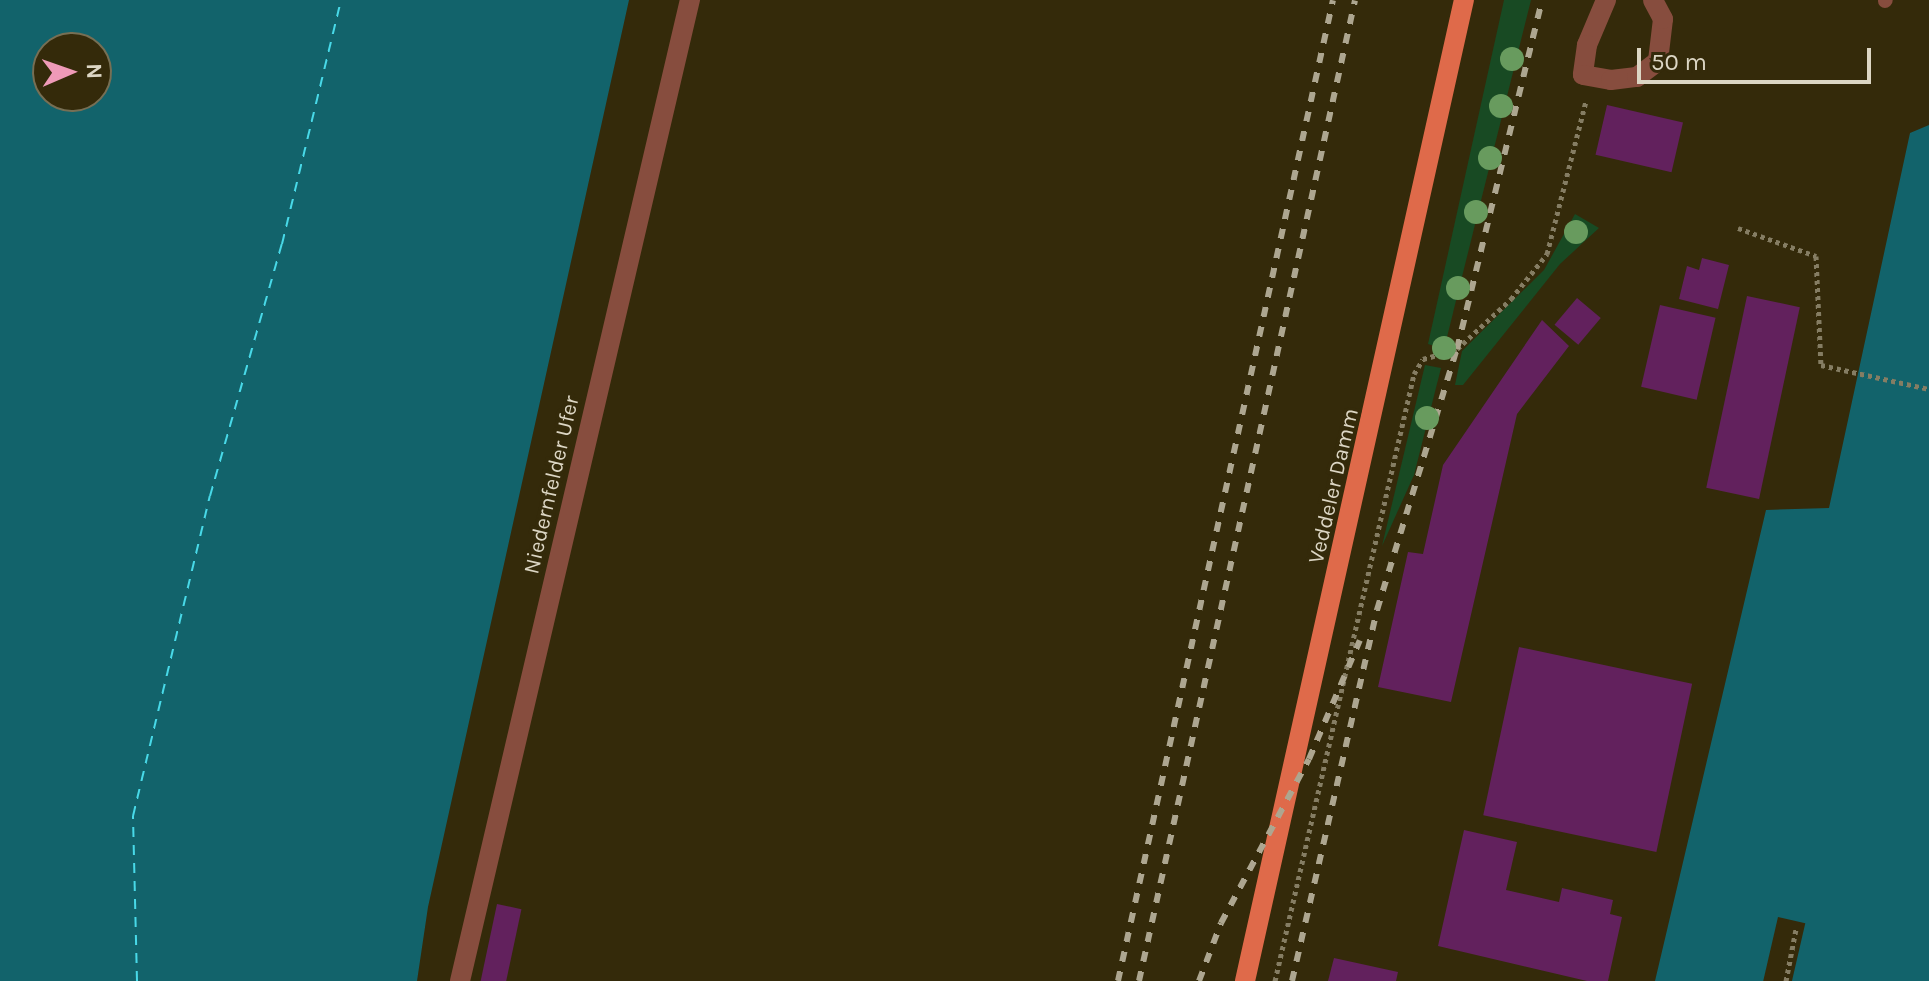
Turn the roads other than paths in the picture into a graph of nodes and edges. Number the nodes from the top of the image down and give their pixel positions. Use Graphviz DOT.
graph roads {
  1 [pos="690,0"];
  2 [pos="1464,0"];
  3 [pos="1606,0"];
  4 [pos="1653,0"];
  5 [pos="460,981"];
  6 [pos="1245,981"];
  1 -- 5 [label="street, Niedernfelder Ufer"];
  2 -- 6 [label="main road, Veddeler Damm"];
  3 -- 4 [label="street"];
}
